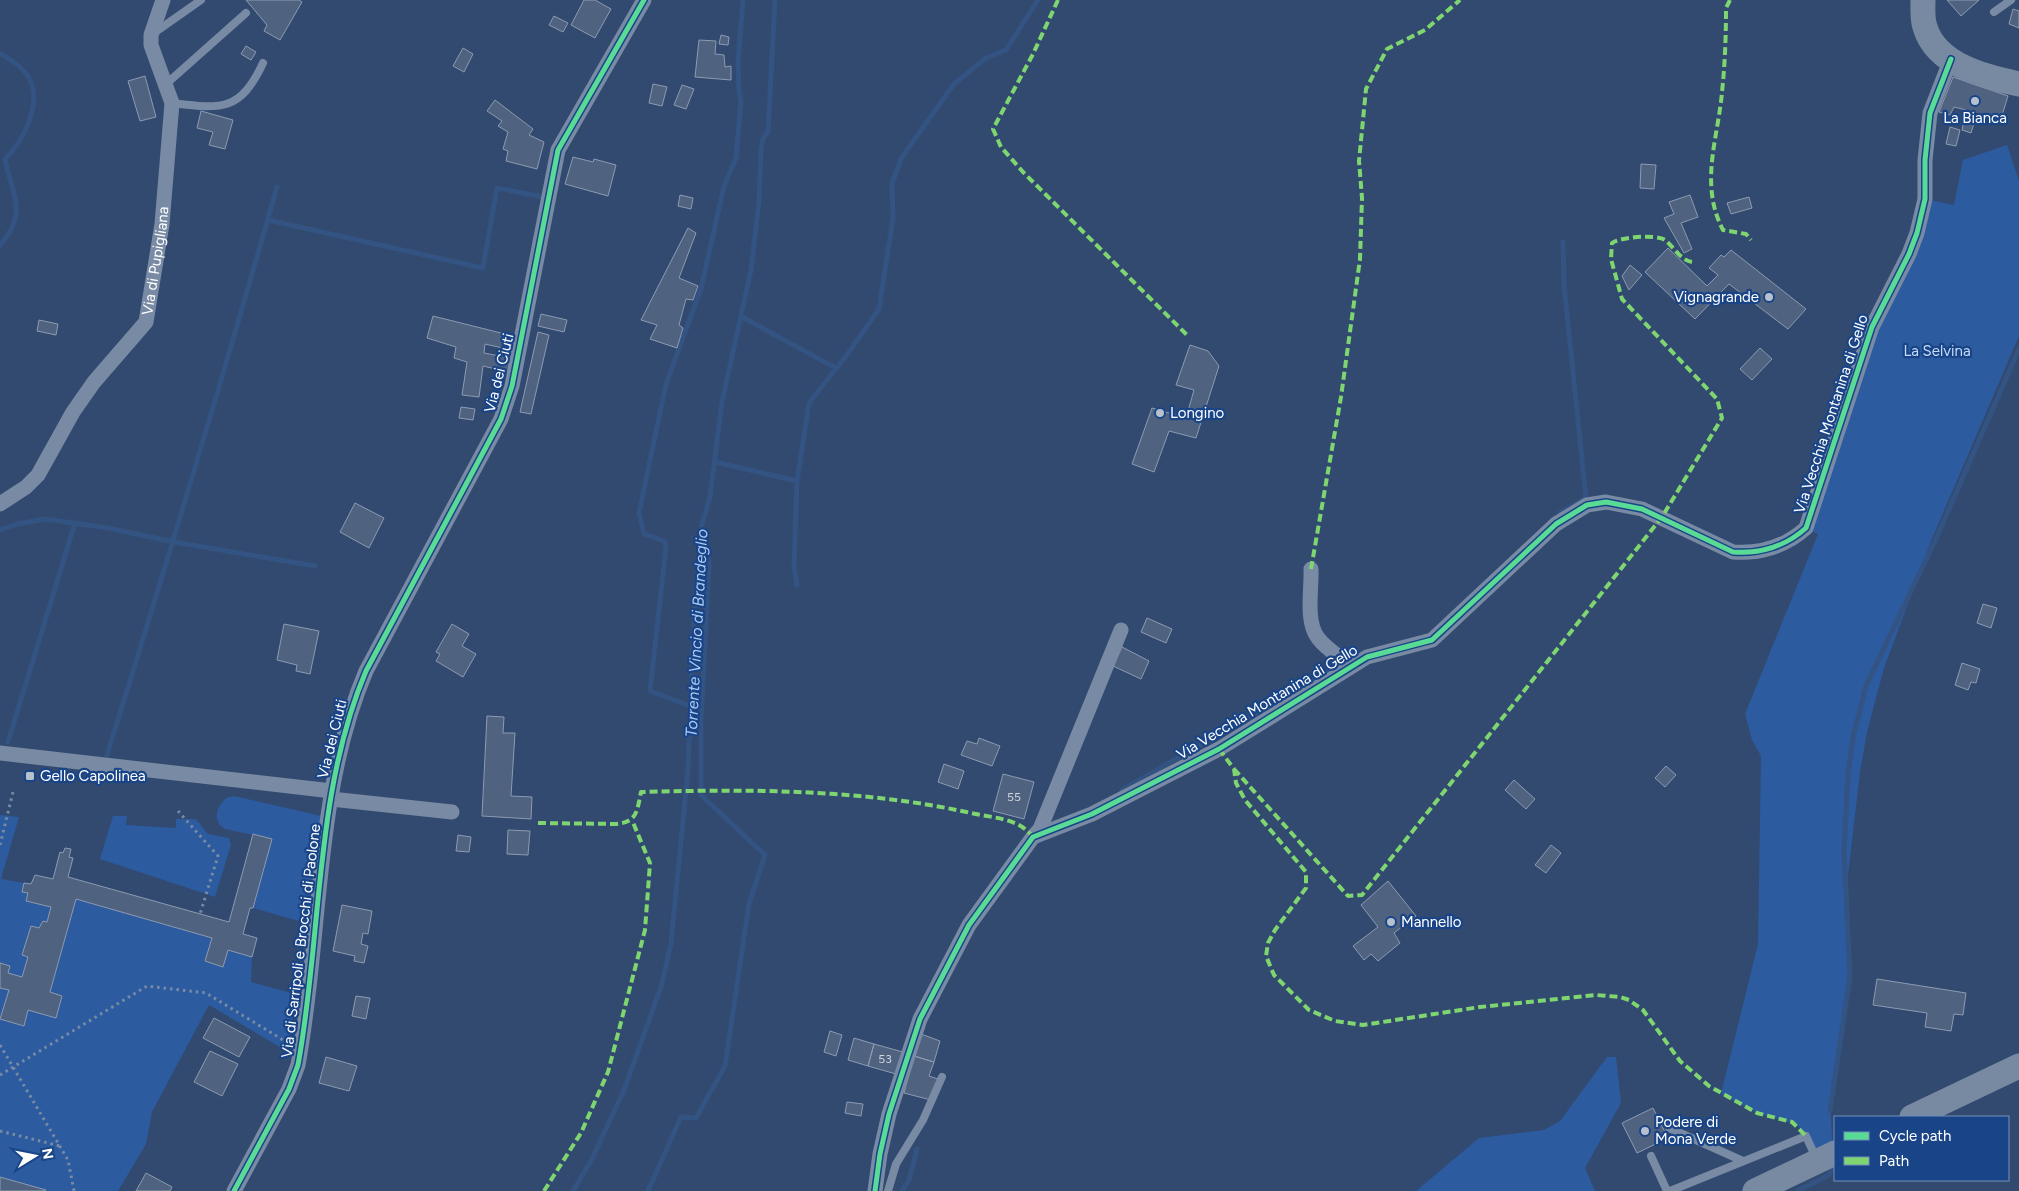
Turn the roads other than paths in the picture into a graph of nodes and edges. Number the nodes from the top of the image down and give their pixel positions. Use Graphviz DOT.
graph roads {
  1 [pos="163,0"];
  2 [pos="201,0"];
  3 [pos="644,0"];
  4 [pos="1923,0"];
  5 [pos="2011,0"];
  6 [pos="1994,12"];
  7 [pos="246,13"];
  8 [pos="151,35"];
  9 [pos="1951,59"];
  10 [pos="263,63"];
  11 [pos="2019,84"];
  12 [pos="165,85"];
  13 [pos="172,103"];
  14 [pos="0,504"];
  15 [pos="1310,569"];
  16 [pos="1121,630"];
  17 [pos="1351,666"];
  18 [pos="0,753"];
  19 [pos="332,795"];
  20 [pos="452,812"];
  21 [pos="1033,837"];
  22 [pos="2019,1066"];
  23 [pos="942,1077"];
  24 [pos="1914,1116"];
  25 [pos="1670,1128"];
  26 [pos="1651,1156"];
  27 [pos="1826,1157"];
  28 [pos="1743,1161"];
  29 [pos="234,1191"];
  30 [pos="875,1191"];
  31 [pos="888,1191"];
  32 [pos="1669,1191"];
  33 [pos="1755,1191"];
  1 -- 8 [label="street, Via di Pupigliana"];
  2 -- 8 [label="lane"];
  3 -- 19 [label="street, Via dei Ciuti"];
  4 -- 9 [label="main road"];
  5 -- 6 [label="lane"];
  7 -- 12 [label="lane"];
  8 -- 12 [label="street, Via di Pupigliana"];
  9 -- 11 [label="main road"];
  9 -- 17 [label="street, Via Vecchia Montanina di Gello"];
  10 -- 13 [label="lane"];
  12 -- 13 [label="street, Via di Pupigliana"];
  13 -- 14 [label="street, Via di Pupigliana"];
  15 -- 17 [label="street"];
  16 -- 21 [label="street"];
  17 -- 21 [label="street, Via Vecchia Montanina di Gello"];
  18 -- 19 [label="street"];
  19 -- 20 [label="street"];
  19 -- 29 [label="street, Via di Sarripoli e Brocchi di Paolone"];
  21 -- 30 [label="street"];
  22 -- 24 [label="main road"];
  23 -- 31 [label="lane"];
  25 -- 28 [label="lane"];
  26 -- 32 [label="lane"];
  27 -- 28 [label="lane"];
  27 -- 33 [label="main road"];
  28 -- 32 [label="lane"];
}
